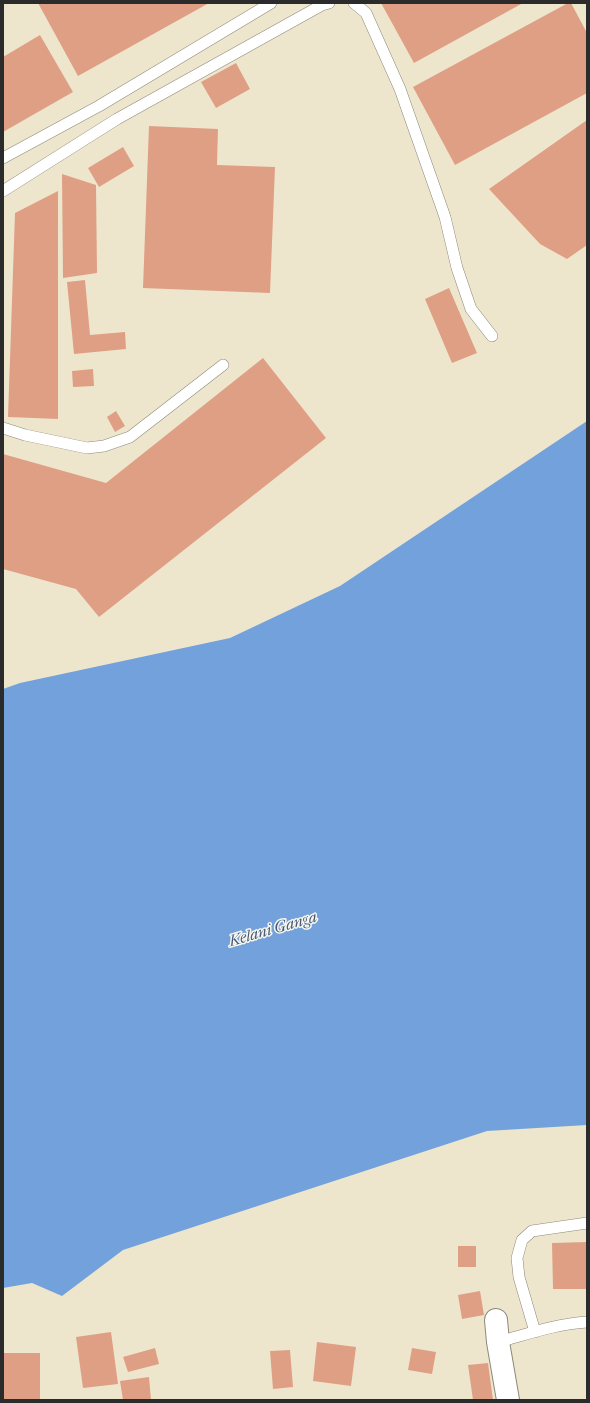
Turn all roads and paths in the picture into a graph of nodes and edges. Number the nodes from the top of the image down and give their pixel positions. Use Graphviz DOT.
graph roads {
  1 [pos="271,3"];
  2 [pos="329,3"];
  3 [pos="354,3"];
  4 [pos="3,158"];
  5 [pos="3,191"];
  6 [pos="492,336"];
  7 [pos="223,365"];
  8 [pos="3,428"];
  9 [pos="587,1223"];
  10 [pos="496,1320"];
  11 [pos="587,1322"];
  12 [pos="535,1332"];
  13 [pos="498,1342"];
  14 [pos="508,1400"];
  1 -- 4 [label="lane"];
  2 -- 5 [label="lane"];
  3 -- 6 [label="lane"];
  7 -- 8 [label="lane"];
  9 -- 12 [label="lane"];
  10 -- 13 [label="street"];
  11 -- 12 [label="lane"];
  12 -- 13 [label="lane"];
  13 -- 14 [label="street"];
}
